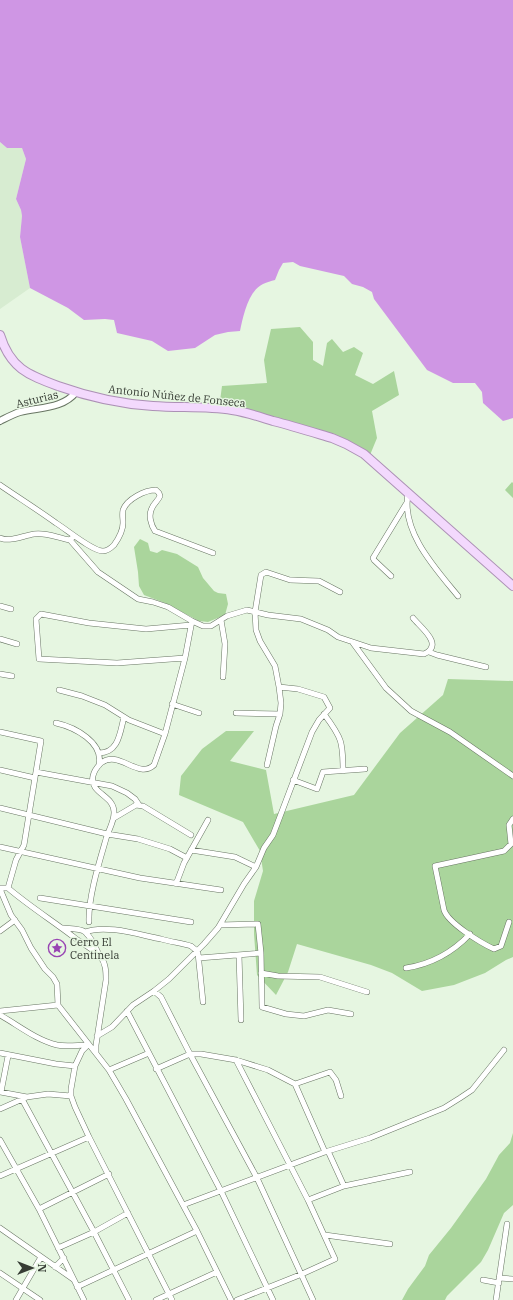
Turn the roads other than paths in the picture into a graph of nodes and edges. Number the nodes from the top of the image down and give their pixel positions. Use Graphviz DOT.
graph roads {
  1 [pos="0,335"];
  2 [pos="76,392"];
  3 [pos="0,421"];
  4 [pos="0,485"];
  5 [pos="408,494"];
  6 [pos="406,504"];
  7 [pos="0,538"];
  8 [pos="72,538"];
  9 [pos="213,553"];
  10 [pos="391,576"];
  11 [pos="513,586"];
  12 [pos="340,592"];
  13 [pos="458,596"];
  14 [pos="0,606"];
  15 [pos="11,609"];
  16 [pos="255,612"];
  17 [pos="413,618"];
  18 [pos="221,620"];
  19 [pos="191,623"];
  20 [pos="0,638"];
  21 [pos="353,643"];
  22 [pos="17,644"];
  23 [pos="429,652"];
  24 [pos="185,658"];
  25 [pos="486,667"];
  26 [pos="0,674"];
  27 [pos="12,676"];
  28 [pos="223,677"];
  29 [pos="279,687"];
  30 [pos="59,690"];
  31 [pos="172,704"];
  32 [pos="199,713"];
  33 [pos="236,713"];
  34 [pos="280,714"];
  35 [pos="324,714"];
  36 [pos="124,717"];
  37 [pos="56,723"];
  38 [pos="0,732"];
  39 [pos="166,734"];
  40 [pos="99,753"];
  41 [pos="99,765"];
  42 [pos="267,765"];
  43 [pos="364,769"];
  44 [pos="0,770"];
  45 [pos="343,771"];
  46 [pos="36,772"];
  47 [pos="513,776"];
  48 [pos="34,778"];
  49 [pos="293,780"];
  50 [pos="93,782"];
  51 [pos="139,805"];
  52 [pos="0,808"];
  53 [pos="29,814"];
  54 [pos="114,818"];
  55 [pos="513,819"];
  56 [pos="208,820"];
  57 [pos="107,834"];
  58 [pos="191,835"];
  59 [pos="0,847"];
  60 [pos="191,850"];
  61 [pos="21,852"];
  62 [pos="187,858"];
  63 [pos="256,867"];
  64 [pos="98,870"];
  65 [pos="176,884"];
  66 [pos="0,888"];
  67 [pos="8,888"];
  68 [pos="221,890"];
  69 [pos="40,898"];
  70 [pos="90,906"];
  71 [pos="15,920"];
  72 [pos="89,922"];
  73 [pos="191,922"];
  74 [pos="509,922"];
  75 [pos="220,925"];
  76 [pos="61,928"];
  77 [pos="0,932"];
  78 [pos="85,932"];
  79 [pos="470,934"];
  80 [pos="197,951"];
  81 [pos="261,954"];
  82 [pos="239,955"];
  83 [pos="100,956"];
  84 [pos="199,958"];
  85 [pos="406,968"];
  86 [pos="261,973"];
  87 [pos="154,991"];
  88 [pos="367,992"];
  89 [pos="203,1002"];
  90 [pos="58,1005"];
  91 [pos="0,1011"];
  92 [pos="127,1011"];
  93 [pos="351,1014"];
  94 [pos="0,1015"];
  95 [pos="241,1020"];
  96 [pos="97,1036"];
  97 [pos="88,1044"];
  98 [pos="504,1050"];
  99 [pos="0,1053"];
  100 [pos="96,1053"];
  101 [pos="149,1053"];
  102 [pos="190,1054"];
  103 [pos="8,1056"];
  104 [pos="236,1060"];
  105 [pos="75,1066"];
  106 [pos="156,1069"];
  107 [pos="109,1070"];
  108 [pos="295,1084"];
  109 [pos="1,1092"];
  110 [pos="71,1096"];
  111 [pos="341,1096"];
  112 [pos="24,1098"];
  113 [pos="0,1109"];
  114 [pos="89,1136"];
  115 [pos="0,1140"];
  116 [pos="327,1151"];
  117 [pos="51,1153"];
  118 [pos="290,1165"];
  119 [pos="15,1169"];
  120 [pos="410,1172"];
  121 [pos="109,1174"];
  122 [pos="0,1176"];
  123 [pos="257,1178"];
  124 [pos="344,1186"];
  125 [pos="220,1191"];
  126 [pos="73,1193"];
  127 [pos="308,1200"];
  128 [pos="182,1205"];
  129 [pos="39,1209"];
  130 [pos="128,1213"];
  131 [pos="507,1224"];
  132 [pos="0,1228"];
  133 [pos="197,1231"];
  134 [pos="94,1232"];
  135 [pos="325,1234"];
  136 [pos="390,1244"];
  137 [pos="58,1248"];
  138 [pos="149,1254"];
  139 [pos="42,1257"];
  140 [pos="64,1258"];
  141 [pos="55,1267"];
  142 [pos="114,1270"];
  143 [pos="217,1272"];
  144 [pos="0,1273"];
  145 [pos="302,1274"];
  146 [pos="513,1279"];
  147 [pos="73,1280"];
  148 [pos="483,1280"];
  149 [pos="499,1280"];
  150 [pos="77,1287"];
  151 [pos="23,1288"];
  152 [pos="267,1288"];
  153 [pos="169,1294"];
  154 [pos="16,1300"];
  155 [pos="40,1300"];
  156 [pos="84,1300"];
  157 [pos="129,1300"];
  158 [pos="156,1300"];
  159 [pos="172,1300"];
  160 [pos="231,1300"];
  161 [pos="236,1300"];
  162 [pos="273,1300"];
  163 [pos="313,1300"];
  164 [pos="496,1300"];
  1 -- 2 [label="main road, Antonio Núñez de Fonseca"];
  2 -- 3 [label="street, Asturias"];
  2 -- 5 [label="main road, Antonio Núñez de Fonseca"];
  4 -- 8 [label="street"];
  5 -- 6 [label="street"];
  5 -- 11 [label="main road, Antonio Núñez de Fonseca"];
  6 -- 10 [label="street"];
  6 -- 13 [label="street"];
  7 -- 8 [label="street"];
  8 -- 9 [label="street"];
  8 -- 19 [label="street"];
  12 -- 16 [label="street"];
  14 -- 15 [label="street"];
  16 -- 18 [label="street"];
  16 -- 21 [label="street"];
  16 -- 29 [label="street"];
  17 -- 23 [label="street"];
  18 -- 19 [label="street"];
  18 -- 28 [label="street"];
  19 -- 24 [label="street"];
  19 -- 24 [label="street"];
  20 -- 22 [label="street"];
  21 -- 23 [label="street"];
  21 -- 47 [label="street"];
  23 -- 25 [label="street"];
  24 -- 31 [label="street"];
  26 -- 27 [label="street"];
  29 -- 34 [label="street"];
  29 -- 35 [label="street"];
  30 -- 36 [label="street"];
  31 -- 32 [label="street"];
  31 -- 39 [label="street"];
  33 -- 34 [label="street"];
  34 -- 42 [label="street"];
  35 -- 45 [label="street"];
  35 -- 49 [label="street"];
  36 -- 39 [label="street"];
  36 -- 40 [label="street"];
  37 -- 40 [label="street"];
  38 -- 46 [label="street"];
  39 -- 41 [label="street"];
  40 -- 41 [label="street"];
  41 -- 50 [label="street"];
  43 -- 45 [label="street"];
  44 -- 48 [label="street"];
  45 -- 49 [label="street"];
  46 -- 48 [label="street"];
  46 -- 50 [label="street"];
  48 -- 53 [label="street"];
  49 -- 63 [label="street"];
  50 -- 51 [label="street"];
  50 -- 54 [label="street"];
  51 -- 54 [label="street"];
  51 -- 58 [label="street"];
  52 -- 53 [label="street"];
  53 -- 57 [label="street"];
  53 -- 61 [label="street"];
  54 -- 57 [label="street"];
  55 -- 79 [label="street"];
  56 -- 60 [label="street"];
  57 -- 62 [label="street"];
  57 -- 64 [label="street"];
  59 -- 61 [label="street"];
  60 -- 62 [label="street"];
  60 -- 63 [label="street"];
  61 -- 64 [label="street"];
  61 -- 67 [label="street"];
  62 -- 65 [label="street"];
  63 -- 75 [label="street"];
  64 -- 65 [label="street"];
  64 -- 70 [label="street"];
  65 -- 68 [label="street"];
  66 -- 67 [label="street"];
  66 -- 71 [label="street"];
  67 -- 76 [label="street"];
  69 -- 70 [label="street"];
  70 -- 72 [label="street"];
  70 -- 73 [label="street"];
  71 -- 77 [label="street"];
  71 -- 90 [label="street"];
  74 -- 79 [label="street"];
  75 -- 80 [label="street"];
  75 -- 81 [label="street"];
  76 -- 78 [label="street"];
  76 -- 83 [label="street"];
  78 -- 80 [label="street"];
  78 -- 83 [label="street"];
  79 -- 85 [label="street"];
  80 -- 84 [label="street"];
  80 -- 87 [label="street"];
  81 -- 82 [label="street"];
  81 -- 86 [label="street"];
  82 -- 84 [label="street"];
  82 -- 95 [label="street"];
  83 -- 96 [label="street"];
  84 -- 89 [label="street"];
  86 -- 88 [label="street"];
  86 -- 93 [label="street"];
  87 -- 92 [label="street"];
  87 -- 102 [label="street"];
  90 -- 91 [label="street"];
  90 -- 97 [label="street"];
  92 -- 96 [label="street"];
  92 -- 101 [label="street"];
  94 -- 97 [label="street"];
  96 -- 100 [label="street"];
  97 -- 100 [label="street"];
  97 -- 105 [label="street"];
  98 -- 116 [label="street"];
  99 -- 103 [label="street"];
  100 -- 107 [label="street"];
  101 -- 106 [label="street"];
  101 -- 107 [label="street"];
  102 -- 104 [label="street"];
  102 -- 106 [label="street"];
  102 -- 123 [label="street"];
  103 -- 105 [label="street"];
  103 -- 109 [label="street"];
  104 -- 108 [label="street"];
  104 -- 118 [label="street"];
  105 -- 110 [label="street"];
  106 -- 125 [label="street"];
  107 -- 128 [label="street"];
  108 -- 111 [label="street"];
  108 -- 116 [label="street"];
  109 -- 112 [label="street"];
  110 -- 112 [label="street"];
  110 -- 114 [label="street"];
  112 -- 113 [label="street"];
  112 -- 117 [label="street"];
  114 -- 117 [label="street"];
  114 -- 121 [label="street"];
  115 -- 119 [label="street"];
  116 -- 118 [label="street"];
  116 -- 124 [label="street"];
  117 -- 119 [label="street"];
  117 -- 126 [label="street"];
  118 -- 123 [label="street"];
  118 -- 127 [label="street"];
  119 -- 122 [label="street"];
  119 -- 129 [label="street"];
  120 -- 124 [label="street"];
  121 -- 126 [label="street"];
  121 -- 130 [label="street"];
  123 -- 125 [label="street"];
  123 -- 145 [label="street"];
  124 -- 127 [label="street"];
  125 -- 128 [label="street"];
  125 -- 152 [label="street"];
  126 -- 129 [label="street"];
  126 -- 134 [label="street"];
  127 -- 135 [label="street"];
  128 -- 133 [label="street"];
  129 -- 137 [label="street"];
  130 -- 134 [label="street"];
  130 -- 138 [label="street"];
  131 -- 149 [label="street"];
  132 -- 139 [label="street"];
  133 -- 138 [label="street"];
  133 -- 143 [label="street"];
  134 -- 137 [label="street"];
  134 -- 142 [label="street"];
  135 -- 136 [label="street"];
  135 -- 145 [label="street"];
  137 -- 140 [label="street"];
  138 -- 142 [label="street"];
  138 -- 153 [label="street"];
  139 -- 141 [label="street"];
  139 -- 151 [label="street"];
  140 -- 141 [label="street"];
  140 -- 147 [label="street"];
  141 -- 147 [label="street"];
  142 -- 150 [label="street"];
  142 -- 157 [label="street"];
  143 -- 153 [label="street"];
  143 -- 160 [label="street"];
  144 -- 151 [label="street"];
  145 -- 152 [label="street"];
  145 -- 163 [label="street"];
  146 -- 149 [label="street"];
  147 -- 150 [label="street"];
  148 -- 149 [label="street"];
  149 -- 164 [label="street"];
  150 -- 156 [label="street"];
  151 -- 154 [label="street"];
  151 -- 155 [label="street"];
  152 -- 161 [label="street"];
  152 -- 162 [label="street"];
  153 -- 158 [label="street"];
  153 -- 159 [label="street"];
}
